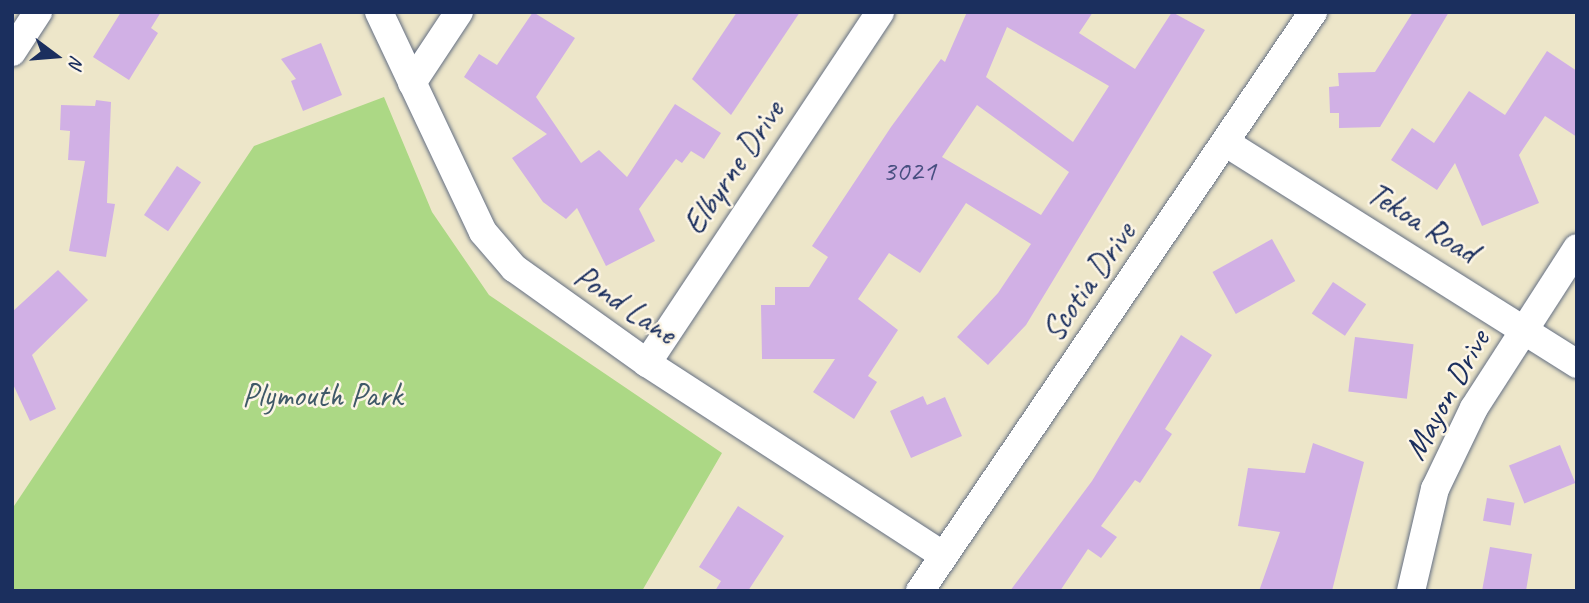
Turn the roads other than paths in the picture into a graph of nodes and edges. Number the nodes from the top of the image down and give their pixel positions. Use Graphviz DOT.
graph roads {
  1 [pos="38,12"];
  2 [pos="379,12"];
  3 [pos="459,12"];
  4 [pos="880,12"];
  5 [pos="1313,12"];
  6 [pos="12,52"];
  7 [pos="412,83"];
  8 [pos="1228,144"];
  9 [pos="1577,248"];
  10 [pos="1524,329"];
  11 [pos="647,363"];
  12 [pos="1577,364"];
  13 [pos="943,555"];
  14 [pos="920,591"];
  15 [pos="1411,591"];
  1 -- 6 [label="street"];
  2 -- 7 [label="street, Pond Lane"];
  3 -- 7 [label="street"];
  4 -- 11 [label="street, Elbyrne Drive"];
  5 -- 8 [label="street, Scotia Drive"];
  7 -- 11 [label="street, Pond Lane"];
  8 -- 10 [label="street, Tekoa Road"];
  8 -- 13 [label="street, Scotia Drive"];
  9 -- 10 [label="street, Mayon Drive"];
  10 -- 12 [label="street, Tekoa Road"];
  10 -- 15 [label="street, Mayon Drive"];
  11 -- 13 [label="street, Pond Lane"];
  13 -- 14 [label="street, Scotia Drive"];
}
